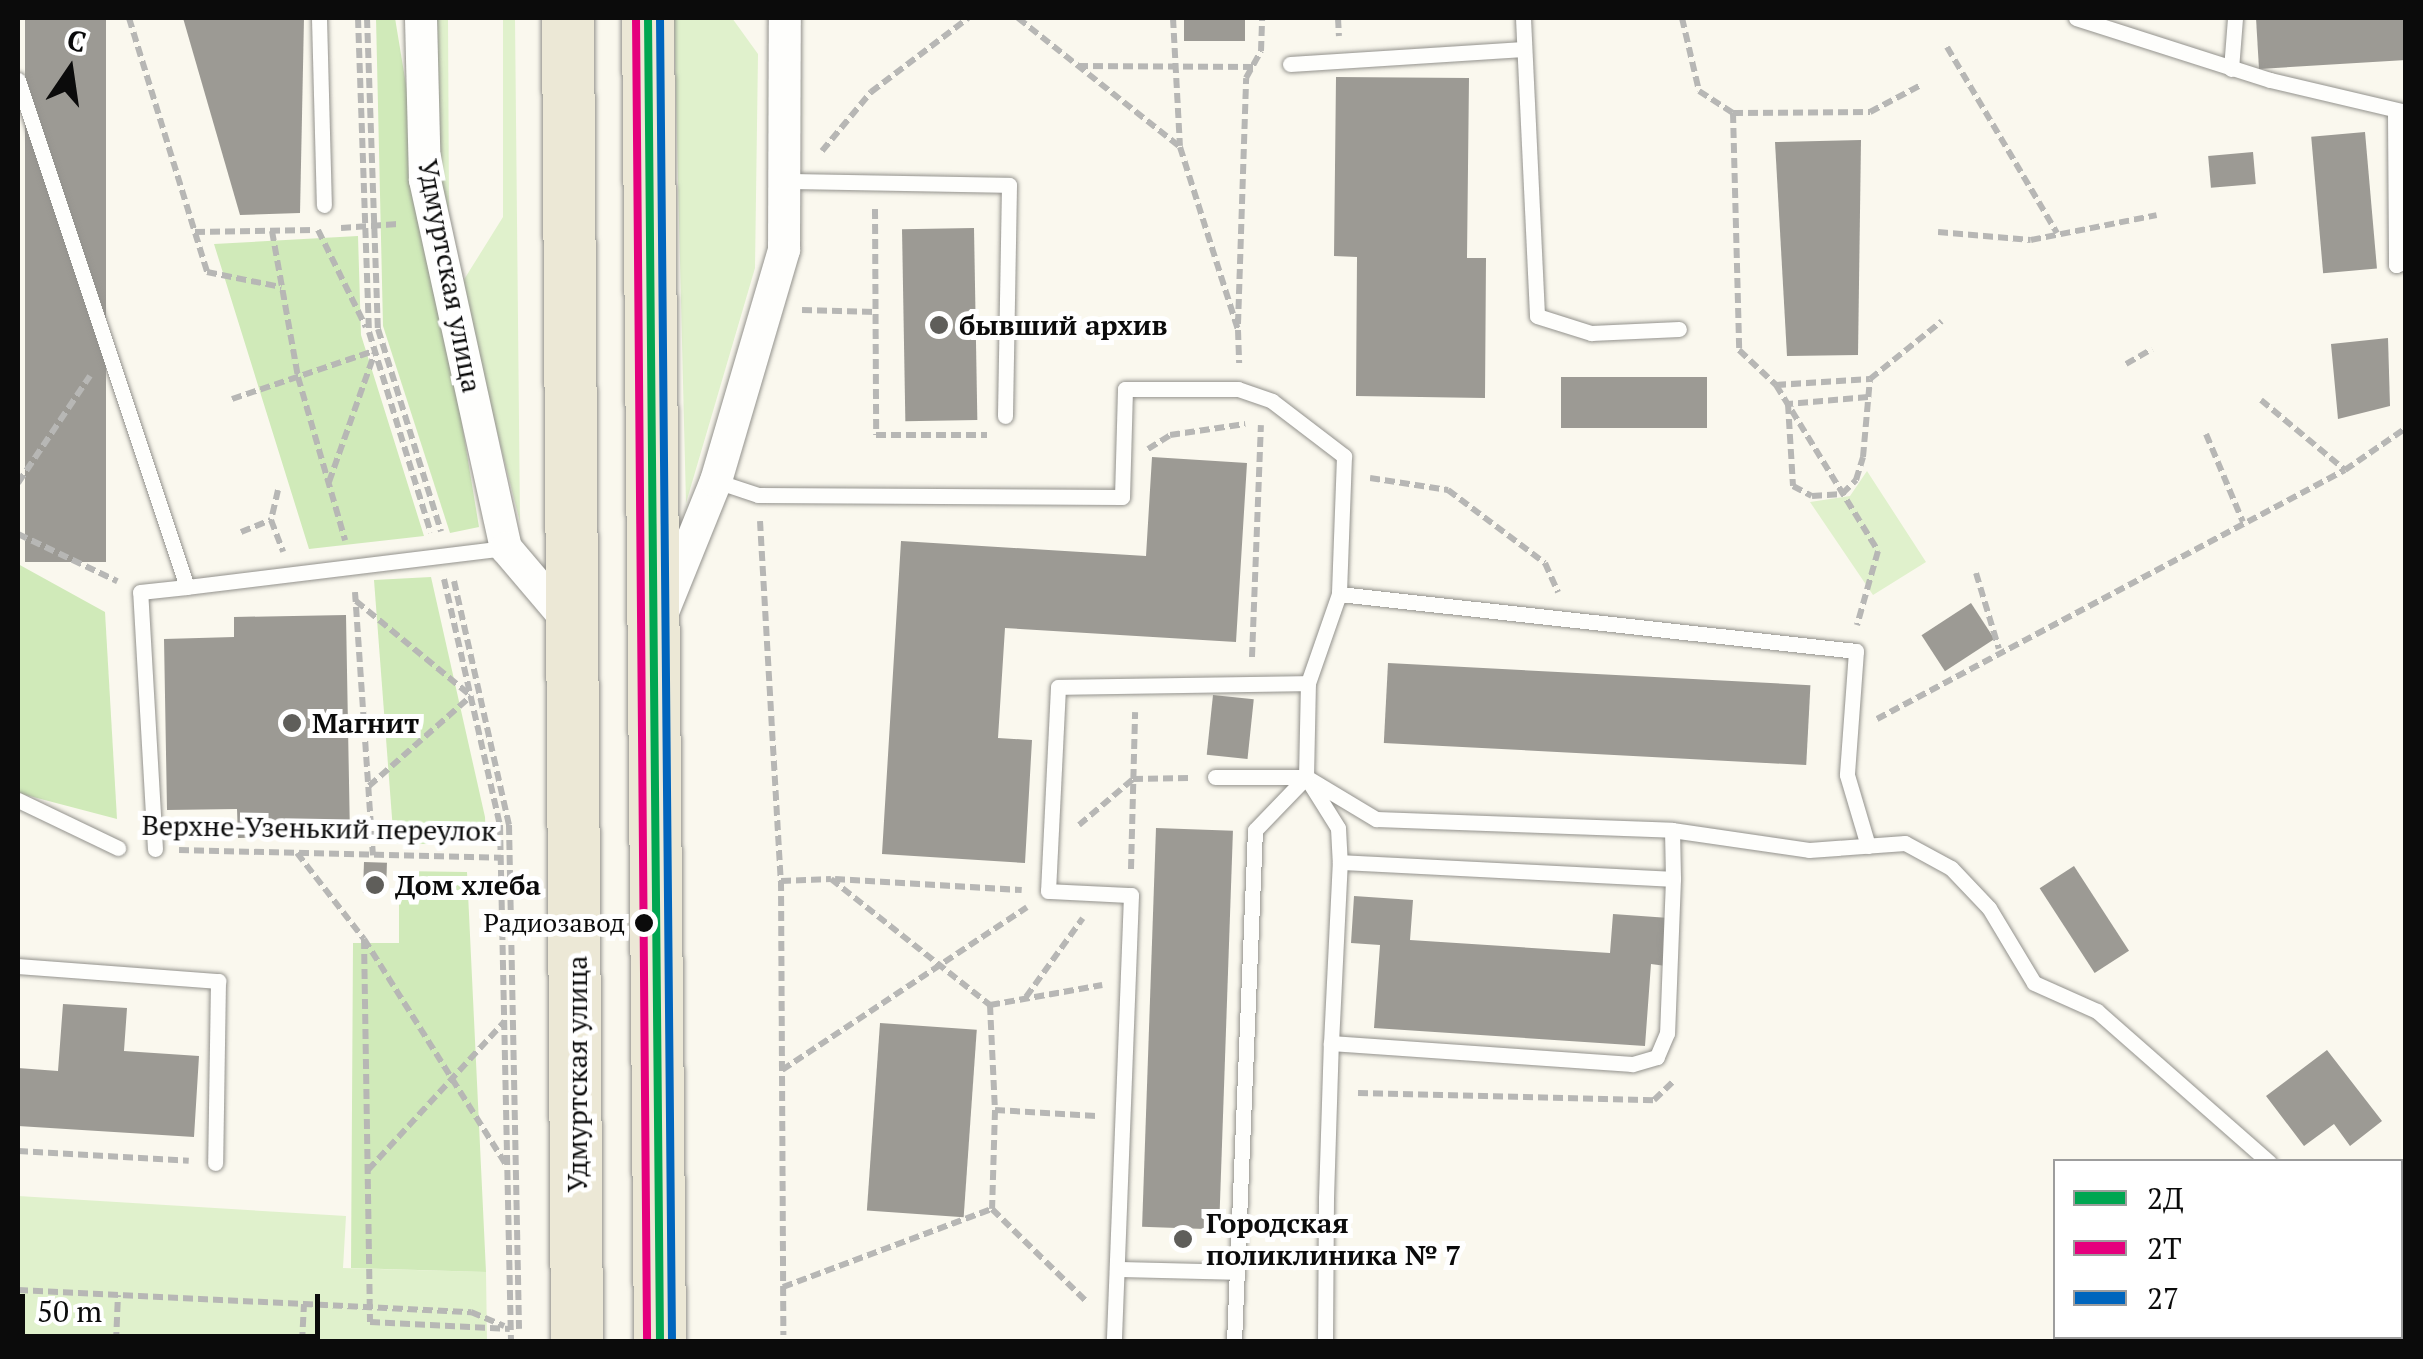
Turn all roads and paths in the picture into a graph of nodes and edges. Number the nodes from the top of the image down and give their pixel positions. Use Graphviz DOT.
graph roads {
  1 [pos="130,18"];
  2 [pos="318,18"];
  3 [pos="358,18"];
  4 [pos="368,18"];
  5 [pos="421,18"];
  6 [pos="568,18"];
  7 [pos="648,18"];
  8 [pos="968,18"];
  9 [pos="1018,18"];
  10 [pos="1172,18"];
  11 [pos="1262,18"];
  12 [pos="1523,18"];
  13 [pos="1682,18"];
  14 [pos="2076,18"];
  15 [pos="2235,18"];
  16 [pos="785,22"];
  17 [pos="1948,47"];
  18 [pos="1524,49"];
  19 [pos="1175,61"];
  20 [pos="1290,64"];
  21 [pos="1076,66"];
  22 [pos="1253,67"];
  23 [pos="2230,69"];
  24 [pos="18,80"];
  25 [pos="1921,85"];
  26 [pos="1734,113"];
  27 [pos="2400,113"];
  28 [pos="1180,147"];
  29 [pos="797,175"];
  30 [pos="875,183"];
  31 [pos="324,205"];
  32 [pos="2157,215"];
  33 [pos="272,231"];
  34 [pos="195,232"];
  35 [pos="1938,232"];
  36 [pos="2057,233"];
  37 [pos="2406,262"];
  38 [pos="281,287"];
  39 [pos="794,309"];
  40 [pos="876,312"];
  41 [pos="1942,320"];
  42 [pos="1679,329"];
  43 [pos="1238,330"];
  44 [pos="369,332"];
  45 [pos="379,349"];
  46 [pos="2152,349"];
  47 [pos="104,355"];
  48 [pos="2126,364"];
  49 [pos="298,377"];
  50 [pos="1870,379"];
  51 [pos="1776,384"];
  52 [pos="1238,389"];
  53 [pos="1868,398"];
  54 [pos="232,399"];
  55 [pos="2261,400"];
  56 [pos="1788,404"];
  57 [pos="1005,416"];
  58 [pos="1261,426"];
  59 [pos="2406,428"];
  60 [pos="1273,430"];
  61 [pos="2206,434"];
  62 [pos="2345,470"];
  63 [pos="1349,475"];
  64 [pos="716,482"];
  65 [pos="18,483"];
  66 [pos="328,484"];
  67 [pos="278,490"];
  68 [pos="1842,494"];
  69 [pos="758,495"];
  70 [pos="1122,497"];
  71 [pos="271,520"];
  72 [pos="2243,522"];
  73 [pos="242,532"];
  74 [pos="18,534"];
  75 [pos="506,548"];
  76 [pos="444,560"];
  77 [pos="354,570"];
  78 [pos="1976,573"];
  79 [pos="292,576"];
  80 [pos="187,587"];
  81 [pos="140,592"];
  82 [pos="1339,594"];
  83 [pos="355,601"];
  84 [pos="1573,624"];
  85 [pos="573,627"];
  86 [pos="650,644"];
  87 [pos="2000,650"];
  88 [pos="1856,651"];
  89 [pos="1251,678"];
  90 [pos="1308,682"];
  91 [pos="1136,686"];
  92 [pos="474,695"];
  93 [pos="1850,734"];
  94 [pos="1216,777"];
  95 [pos="1306,777"];
  96 [pos="1133,779"];
  97 [pos="368,786"];
  98 [pos="18,800"];
  99 [pos="577,824"];
  100 [pos="654,826"];
  101 [pos="1672,830"];
  102 [pos="1868,846"];
  103 [pos="118,848"];
  104 [pos="155,850"];
  105 [pos="1050,850"];
  106 [pos="297,853"];
  107 [pos="374,855"];
  108 [pos="500,858"];
  109 [pos="510,858"];
  110 [pos="1340,862"];
  111 [pos="832,879"];
  112 [pos="1673,879"];
  113 [pos="780,881"];
  114 [pos="1048,891"];
  115 [pos="1100,894"];
  116 [pos="1131,895"];
  117 [pos="364,939"];
  118 [pos="18,966"];
  119 [pos="944,968"];
  120 [pos="1128,980"];
  121 [pos="1025,998"];
  122 [pos="990,1004"];
  123 [pos="513,1013"];
  124 [pos="504,1023"];
  125 [pos="1331,1043"];
  126 [pos="1681,1064"];
  127 [pos="782,1070"];
  128 [pos="452,1079"];
  129 [pos="1350,1105"];
  130 [pos="995,1110"];
  131 [pos="1122,1118"];
  132 [pos="18,1151"];
  133 [pos="2266,1159"];
  134 [pos="215,1162"];
  135 [pos="507,1166"];
  136 [pos="368,1171"];
  137 [pos="516,1173"];
  138 [pos="992,1210"];
  139 [pos="1117,1268"];
  140 [pos="1236,1272"];
  141 [pos="783,1287"];
  142 [pos="18,1290"];
  143 [pos="118,1294"];
  144 [pos="304,1304"];
  145 [pos="370,1308"];
  146 [pos="514,1329"];
  147 [pos="783,1335"];
  148 [pos="1115,1335"];
  149 [pos="116,1342"];
  150 [pos="302,1342"];
  151 [pos="511,1342"];
  152 [pos="576,1342"];
  153 [pos="660,1342"];
  154 [pos="1234,1342"];
  155 [pos="1325,1342"];
  1 -- 34 [label="path"];
  2 -- 31 [label="lane"];
  3 -- 44 [label="path"];
  4 -- 45 [label="path"];
  5 -- 75 [label="street, Удмуртская улица"];
  6 -- 85 [label="main road, Удмуртская улица"];
  7 -- 86 [label="main road"];
  8 -- 29 [label="path"];
  9 -- 21 [label="path"];
  10 -- 19 [label="path"];
  11 -- 22 [label="path"];
  12 -- 18 [label="lane"];
  13 -- 26 [label="path"];
  14 -- 23 [label="lane"];
  15 -- 23 [label="lane"];
  16 -- 29 [label="street"];
  17 -- 36 [label="path"];
  18 -- 20 [label="lane"];
  18 -- 42 [label="lane"];
  19 -- 21 [label="path"];
  19 -- 22 [label="path"];
  19 -- 28 [label="path"];
  20 -- 22 [label="path"];
  21 -- 28 [label="path"];
  22 -- 43 [label="path"];
  23 -- 27 [label="lane"];
  24 -- 47 [label="lane"];
  25 -- 26 [label="path"];
  26 -- 51 [label="path"];
  27 -- 37 [label="lane"];
  28 -- 43 [label="path"];
  29 -- 30 [label="lane"];
  29 -- 64 [label="street"];
  30 -- 40 [label="path"];
  30 -- 57 [label="lane"];
  32 -- 36 [label="path"];
  33 -- 34 [label="path"];
  33 -- 38 [label="path"];
  33 -- 44 [label="path"];
  34 -- 38 [label="path"];
  35 -- 36 [label="path"];
  38 -- 49 [label="path"];
  39 -- 40 [label="path"];
  40 -- 57 [label="path"];
  41 -- 50 [label="path"];
  43 -- 52 [label="path"];
  44 -- 45 [label="path"];
  45 -- 49 [label="path"];
  45 -- 66 [label="path"];
  45 -- 76 [label="path"];
  46 -- 48 [label="path"];
  47 -- 65 [label="path"];
  47 -- 80 [label="lane"];
  49 -- 54 [label="path"];
  49 -- 66 [label="path"];
  50 -- 51 [label="path"];
  50 -- 53 [label="path"];
  51 -- 56 [label="path"];
  52 -- 63 [label="lane"];
  52 -- 70 [label="lane"];
  53 -- 56 [label="path"];
  53 -- 68 [label="path"];
  55 -- 62 [label="path"];
  56 -- 68 [label="path"];
  56 -- 68 [label="path"];
  58 -- 60 [label="path"];
  58 -- 70 [label="path"];
  58 -- 89 [label="path"];
  59 -- 62 [label="path"];
  61 -- 72 [label="path"];
  62 -- 72 [label="path"];
  63 -- 82 [label="lane"];
  63 -- 84 [label="path"];
  64 -- 69 [label="lane"];
  64 -- 86 [label="street"];
  66 -- 77 [label="path"];
  67 -- 71 [label="path"];
  68 -- 88 [label="path"];
  69 -- 70 [label="lane"];
  69 -- 113 [label="path"];
  71 -- 73 [label="path"];
  71 -- 79 [label="path"];
  72 -- 87 [label="path"];
  74 -- 81 [label="path"];
  75 -- 76 [label="lane"];
  75 -- 85 [label="street, Удмуртская улица"];
  76 -- 77 [label="lane"];
  76 -- 92 [label="path"];
  77 -- 79 [label="lane"];
  77 -- 83 [label="path"];
  78 -- 87 [label="path"];
  79 -- 80 [label="lane"];
  80 -- 81 [label="lane"];
  81 -- 104 [label="lane"];
  82 -- 84 [label="lane"];
  82 -- 90 [label="lane"];
  83 -- 92 [label="path"];
  83 -- 97 [label="path"];
  84 -- 88 [label="lane"];
  85 -- 99 [label="main road, Удмуртская улица"];
  86 -- 100 [label="main road"];
  87 -- 93 [label="path"];
  88 -- 93 [label="lane"];
  89 -- 90 [label="lane"];
  89 -- 91 [label="lane"];
  90 -- 95 [label="lane"];
  91 -- 96 [label="path"];
  91 -- 105 [label="lane"];
  92 -- 97 [label="path"];
  92 -- 108 [label="path"];
  92 -- 109 [label="path"];
  93 -- 102 [label="lane"];
  94 -- 95 [label="lane"];
  94 -- 96 [label="path"];
  95 -- 101 [label="lane"];
  95 -- 110 [label="lane"];
  95 -- 140 [label="lane"];
  96 -- 105 [label="path"];
  96 -- 116 [label="path"];
  97 -- 107 [label="path"];
  98 -- 103 [label="lane, Верхне-Узенький переулок"];
  99 -- 100 [label="main road"];
  99 -- 152 [label="main road, Удмуртская улица"];
  100 -- 153 [label="main road"];
  101 -- 102 [label="lane"];
  101 -- 112 [label="lane"];
  102 -- 133 [label="lane"];
  104 -- 106 [label="path, Верхне-Узенький переулок"];
  105 -- 114 [label="lane"];
  106 -- 107 [label="path, Верхне-Узенький переулок"];
  106 -- 117 [label="path"];
  107 -- 108 [label="path, Верхне-Узенький переулок"];
  108 -- 109 [label="path, Верхне-Узенький переулок"];
  108 -- 124 [label="path"];
  109 -- 123 [label="path"];
  110 -- 112 [label="lane"];
  110 -- 125 [label="lane"];
  111 -- 113 [label="path"];
  111 -- 114 [label="path"];
  111 -- 119 [label="path"];
  112 -- 125 [label="lane"];
  113 -- 127 [label="path"];
  114 -- 115 [label="lane"];
  114 -- 119 [label="path"];
  115 -- 116 [label="lane"];
  115 -- 121 [label="path"];
  116 -- 120 [label="lane"];
  117 -- 128 [label="path"];
  117 -- 136 [label="path"];
  118 -- 134 [label="lane"];
  119 -- 122 [label="path"];
  119 -- 127 [label="path"];
  120 -- 121 [label="path"];
  120 -- 131 [label="lane"];
  121 -- 122 [label="path"];
  122 -- 130 [label="path"];
  123 -- 124 [label="path"];
  123 -- 137 [label="path"];
  124 -- 128 [label="path"];
  124 -- 135 [label="path"];
  125 -- 155 [label="lane"];
  126 -- 129 [label="path"];
  127 -- 141 [label="path"];
  128 -- 135 [label="path"];
  128 -- 136 [label="path"];
  130 -- 131 [label="path"];
  130 -- 138 [label="path"];
  131 -- 139 [label="lane"];
  132 -- 134 [label="path"];
  135 -- 137 [label="path"];
  135 -- 146 [label="path"];
  136 -- 145 [label="path"];
  137 -- 146 [label="path"];
  138 -- 141 [label="path"];
  138 -- 148 [label="path"];
  139 -- 140 [label="lane"];
  139 -- 148 [label="lane"];
  140 -- 154 [label="lane"];
  141 -- 147 [label="path"];
  142 -- 143 [label="path"];
  143 -- 144 [label="path"];
  143 -- 149 [label="path"];
  144 -- 145 [label="path"];
  144 -- 150 [label="path"];
  145 -- 146 [label="path"];
  145 -- 146 [label="path"];
  146 -- 151 [label="path"];
}
